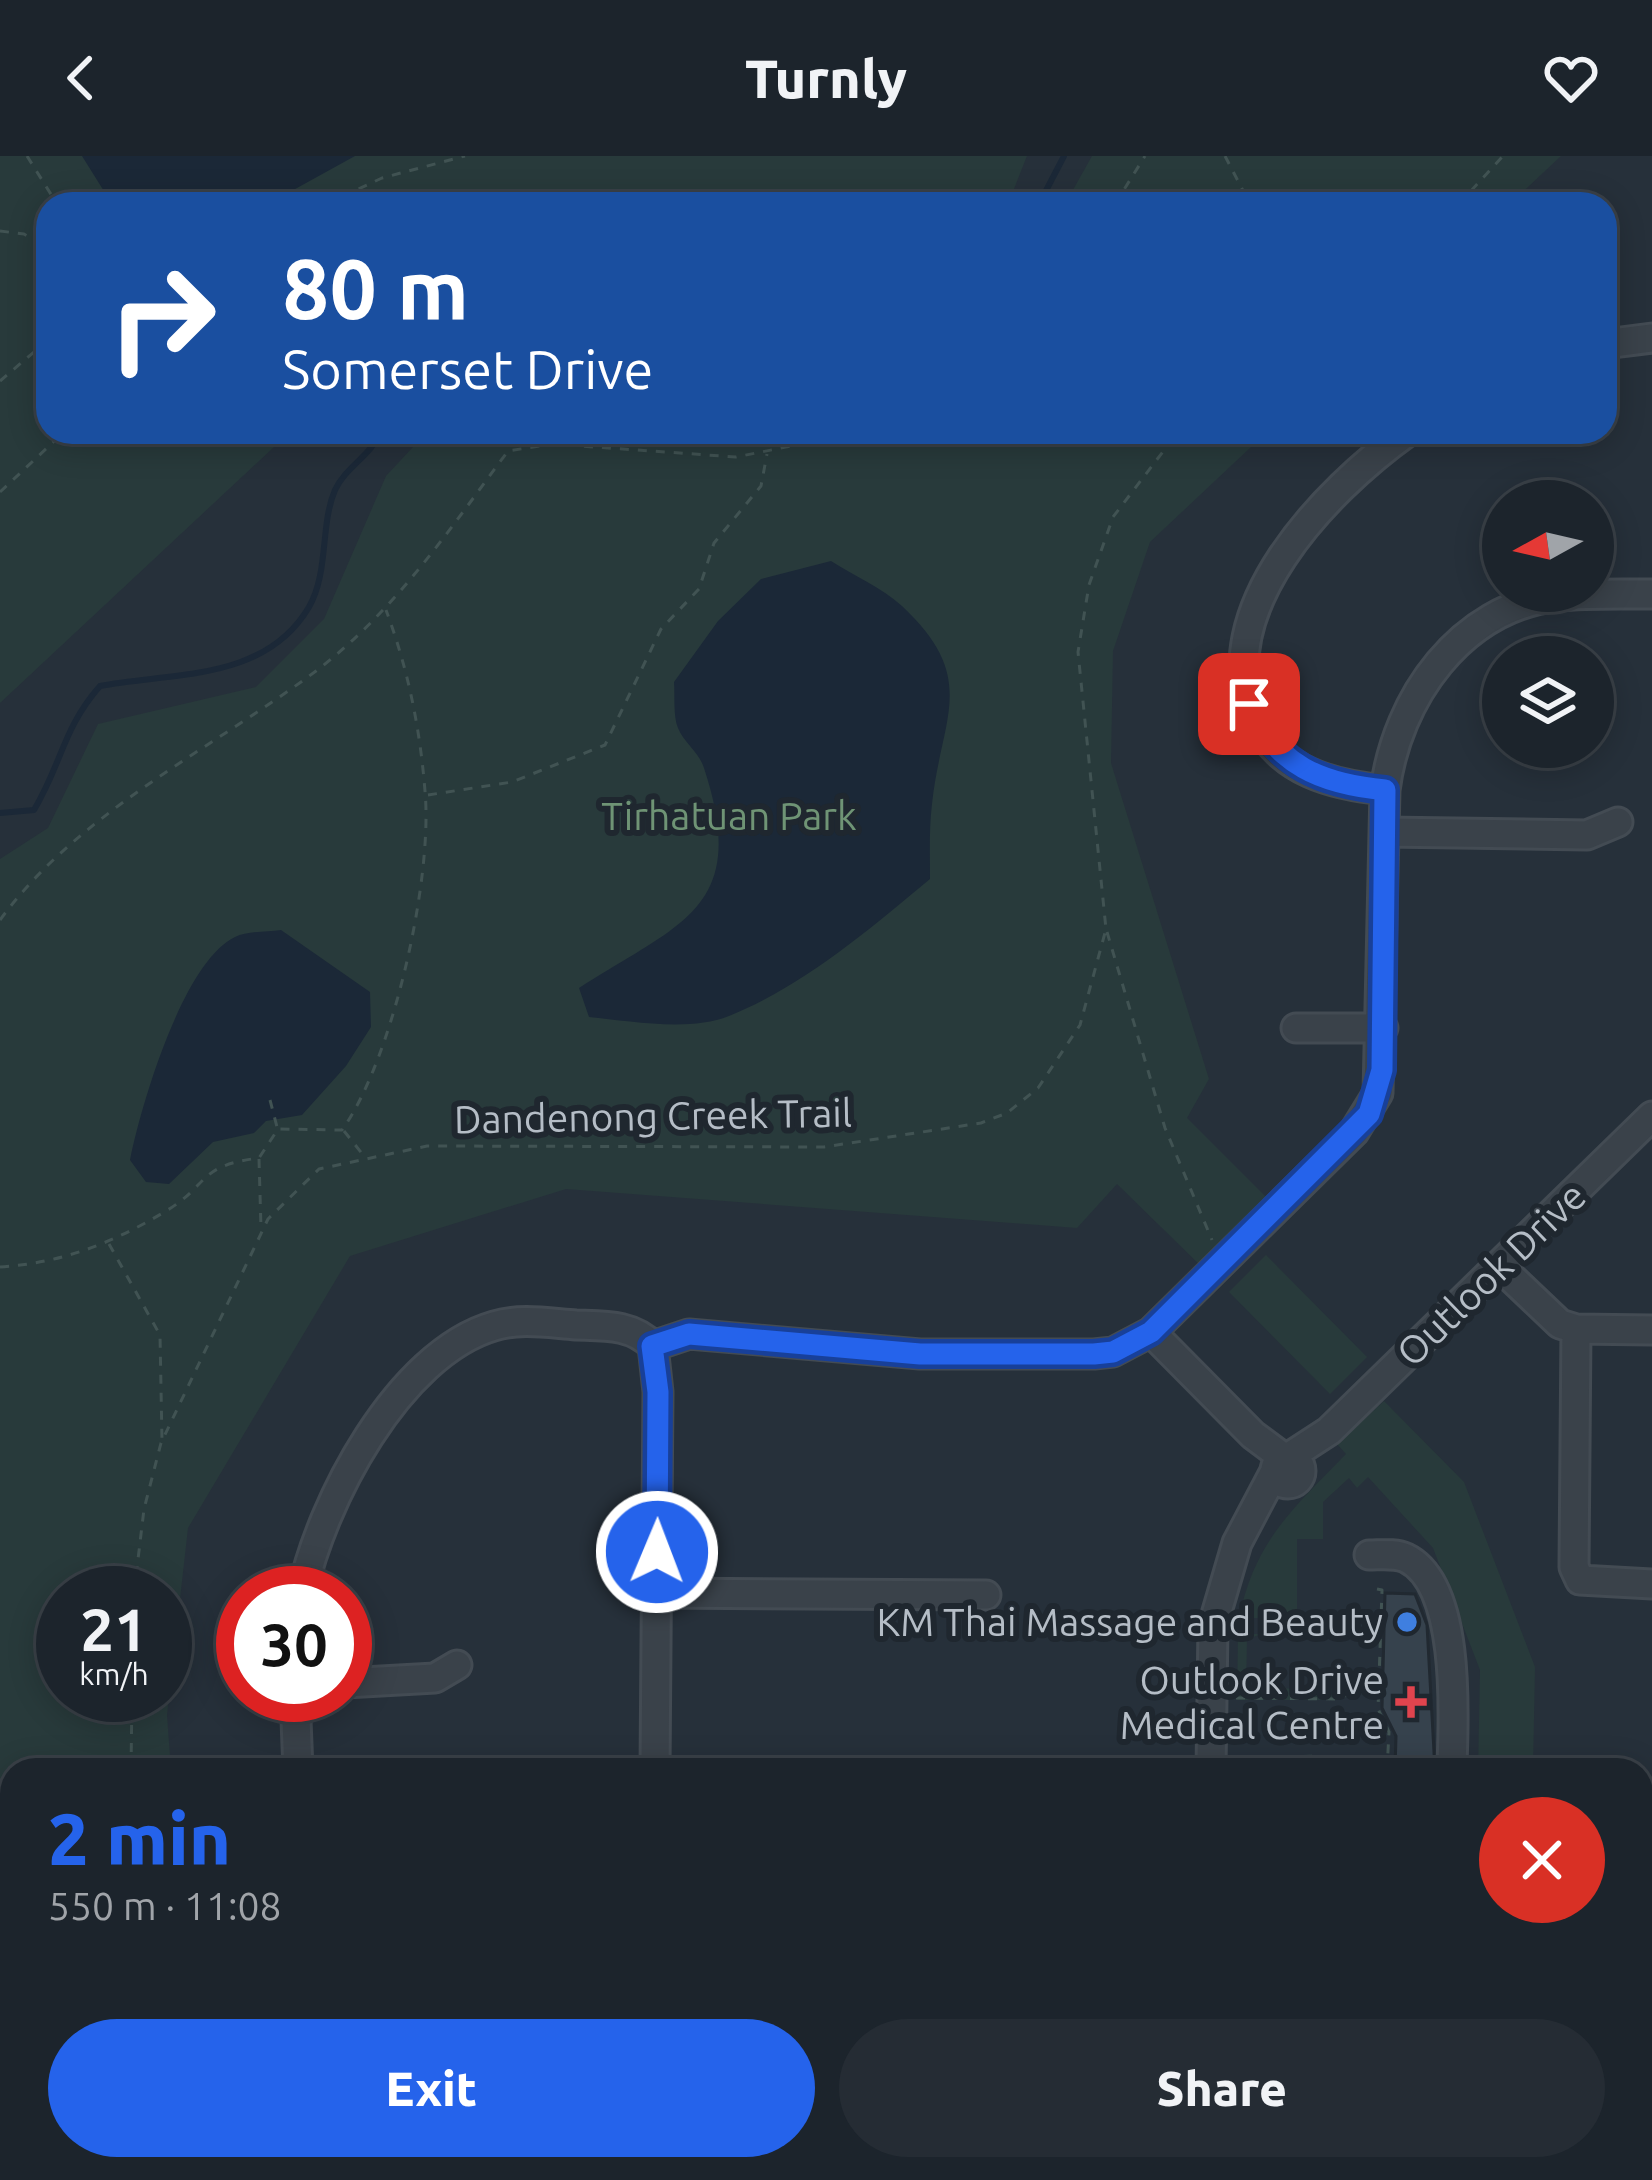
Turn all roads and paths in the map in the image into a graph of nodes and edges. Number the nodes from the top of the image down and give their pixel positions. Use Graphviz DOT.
graph roads {
  1 [pos="27,156"];
  2 [pos="465,156"];
  3 [pos="1145,156"];
  4 [pos="1225,156"];
  5 [pos="1503,156"];
  6 [pos="50,192"];
  7 [pos="352,192"];
  8 [pos="1122,192"];
  9 [pos="1244,192"];
  10 [pos="1470,192"];
  11 [pos="0,231"];
  12 [pos="36,241"];
  13 [pos="1652,338"];
  14 [pos="1617,342"];
  15 [pos="36,350"];
  16 [pos="0,381"];
  17 [pos="51,444"];
  18 [pos="803,444"];
  19 [pos="1169,444"];
  20 [pos="1394,444"];
  21 [pos="768,451"];
  22 [pos="0,492"];
  23 [pos="1652,594"];
  24 [pos="385,607"];
  25 [pos="1385,790"];
  26 [pos="426,796"];
  27 [pos="1618,822"];
  28 [pos="1385,832"];
  29 [pos="0,920"];
  30 [pos="1106,929"];
  31 [pos="1296,1028"];
  32 [pos="1383,1028"];
  33 [pos="270,1100"];
  34 [pos="1652,1117"];
  35 [pos="278,1129"];
  36 [pos="342,1130"];
  37 [pos="259,1158"];
  38 [pos="366,1159"];
  39 [pos="261,1232"];
  40 [pos="109,1244"];
  41 [pos="1224,1263"];
  42 [pos="1499,1266"];
  43 [pos="0,1267"];
  44 [pos="1576,1329"];
  45 [pos="1652,1330"];
  46 [pos="1151,1332"];
  47 [pos="652,1346"];
  48 [pos="161,1443"];
  49 [pos="1286,1468"];
  50 [pos="1369,1555"];
  51 [pos="137,1566"];
  52 [pos="309,1566"];
  53 [pos="1652,1584"];
  54 [pos="1377,1589"];
  55 [pos="656,1592"];
  56 [pos="986,1595"];
  57 [pos="457,1665"];
  58 [pos="372,1682"];
  59 [pos="1357,1688"];
  60 [pos="1234,1698"];
  61 [pos="132,1722"];
  62 [pos="297,1722"];
  63 [pos="1318,1756"];
  64 [pos="131,1758"];
  65 [pos="298,1758"];
  66 [pos="655,1758"];
  67 [pos="1210,1758"];
  68 [pos="1305,1758"];
  69 [pos="1388,1758"];
  70 [pos="1452,1758"];
  1 -- 6 [label="path"];
  2 -- 7 [label="path"];
  3 -- 8 [label="path"];
  4 -- 9 [label="path"];
  5 -- 10 [label="path"];
  11 -- 12 [label="path"];
  13 -- 14 [label="street"];
  15 -- 16 [label="path"];
  17 -- 22 [label="path"];
  18 -- 21 [label="path"];
  19 -- 30 [label="path, Dandenong Creek Trail"];
  20 -- 25 [label="street"];
  21 -- 24 [label="path"];
  21 -- 26 [label="path"];
  23 -- 25 [label="street"];
  24 -- 26 [label="path"];
  24 -- 29 [label="path"];
  25 -- 28 [label="street"];
  26 -- 36 [label="path"];
  27 -- 28 [label="street"];
  28 -- 32 [label="street"];
  30 -- 38 [label="path, Dandenong Creek Trail"];
  30 -- 41 [label="path"];
  31 -- 32 [label="street"];
  32 -- 41 [label="street"];
  33 -- 35 [label="path"];
  34 -- 42 [label="street, Outlook Drive"];
  35 -- 36 [label="path"];
  35 -- 37 [label="path"];
  36 -- 38 [label="path"];
  37 -- 39 [label="path"];
  37 -- 40 [label="path"];
  38 -- 39 [label="path, Dandenong Creek Trail"];
  39 -- 48 [label="path, Dandenong Creek Trail"];
  40 -- 43 [label="path"];
  40 -- 48 [label="path"];
  41 -- 46 [label="street"];
  42 -- 44 [label="street"];
  42 -- 49 [label="street, Outlook Drive"];
  44 -- 45 [label="street"];
  44 -- 53 [label="street"];
  46 -- 47 [label="street"];
  46 -- 49 [label="street"];
  47 -- 52 [label="street"];
  47 -- 55 [label="street"];
  48 -- 51 [label="path, Dandenong Creek Trail"];
  49 -- 67 [label="street, Outlook Drive"];
  50 -- 70 [label="street"];
  54 -- 69 [label="path"];
  55 -- 56 [label="street"];
  55 -- 66 [label="street"];
  57 -- 58 [label="street"];
  59 -- 60 [label="path"];
  61 -- 64 [label="path"];
  62 -- 65 [label="street"];
  63 -- 68 [label="path"];
}
